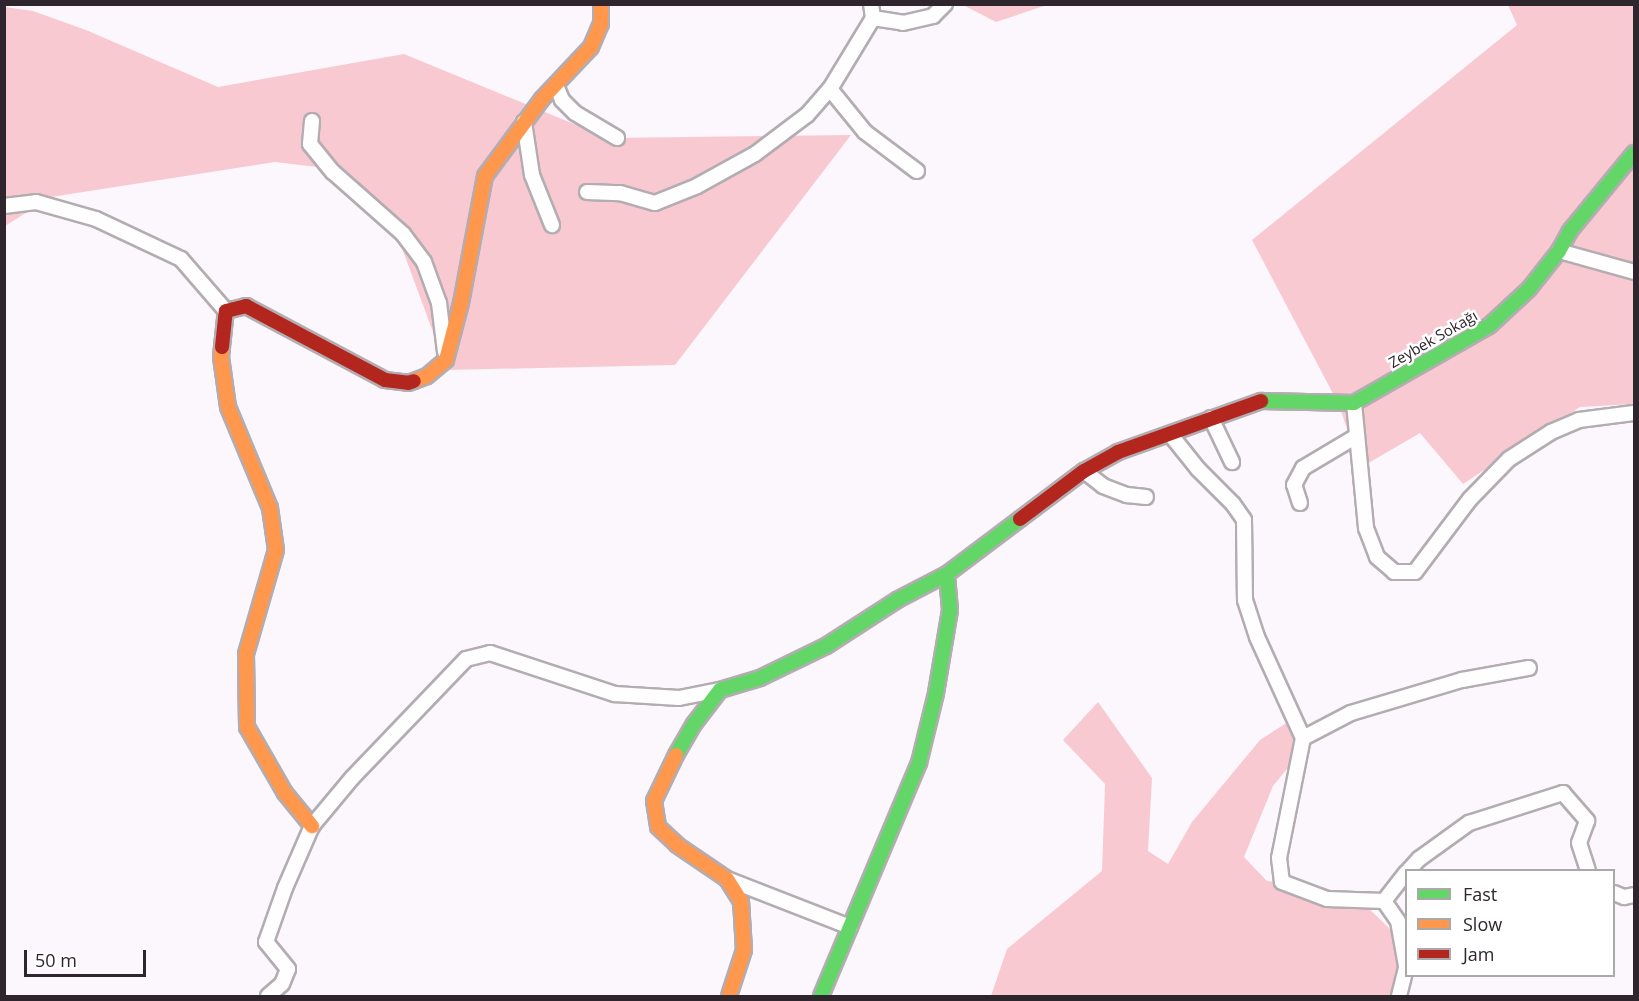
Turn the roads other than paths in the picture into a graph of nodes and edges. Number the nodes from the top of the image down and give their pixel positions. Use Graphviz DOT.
graph roads {
  1 [pos="601,4"];
  2 [pos="945,4"];
  3 [pos="872,11"];
  4 [pos="556,85"];
  5 [pos="830,90"];
  6 [pos="312,120"];
  7 [pos="524,122"];
  8 [pos="617,138"];
  9 [pos="1635,153"];
  10 [pos="917,171"];
  11 [pos="587,192"];
  12 [pos="4,206"];
  13 [pos="552,225"];
  14 [pos="1559,251"];
  15 [pos="1635,272"];
  16 [pos="226,311"];
  17 [pos="446,360"];
  18 [pos="1354,403"];
  19 [pos="1635,413"];
  20 [pos="1211,418"];
  21 [pos="1170,434"];
  22 [pos="1357,436"];
  23 [pos="1232,462"];
  24 [pos="1084,471"];
  25 [pos="1146,497"];
  26 [pos="1300,503"];
  27 [pos="947,573"];
  28 [pos="1529,668"];
  29 [pos="720,690"];
  30 [pos="1303,738"];
  31 [pos="312,826"];
  32 [pos="1411,869"];
  33 [pos="1588,869"];
  34 [pos="1405,876"];
  35 [pos="727,879"];
  36 [pos="1615,893"];
  37 [pos="1635,895"];
  38 [pos="1384,901"];
  39 [pos="850,927"];
  40 [pos="1405,957"];
  41 [pos="1405,974"];
  42 [pos="268,996"];
  43 [pos="729,996"];
  44 [pos="821,996"];
  45 [pos="1399,996"];
  1 -- 4 [label="street"];
  2 -- 3 [label="street"];
  3 -- 5 [label="street"];
  4 -- 7 [label="street"];
  4 -- 8 [label="street"];
  5 -- 10 [label="street"];
  5 -- 11 [label="street"];
  6 -- 17 [label="street"];
  7 -- 13 [label="street"];
  7 -- 17 [label="street"];
  9 -- 14 [label="street, Zeybek Sokağı"];
  12 -- 16 [label="street"];
  14 -- 15 [label="street"];
  14 -- 18 [label="street, Zeybek Sokağı"];
  16 -- 17 [label="street"];
  16 -- 31 [label="street"];
  18 -- 20 [label="street"];
  18 -- 22 [label="street"];
  19 -- 22 [label="street"];
  20 -- 21 [label="street"];
  20 -- 23 [label="street"];
  21 -- 24 [label="street"];
  21 -- 30 [label="street"];
  22 -- 26 [label="street"];
  24 -- 25 [label="street"];
  24 -- 27 [label="street"];
  27 -- 29 [label="street"];
  27 -- 39 [label="street"];
  28 -- 30 [label="street"];
  29 -- 31 [label="street"];
  29 -- 35 [label="street"];
  30 -- 38 [label="street"];
  31 -- 42 [label="street"];
  32 -- 33 [label="street"];
  34 -- 38 [label="street"];
  35 -- 39 [label="street"];
  35 -- 43 [label="street"];
  36 -- 37 [label="street"];
  38 -- 40 [label="street"];
  39 -- 44 [label="street"];
  41 -- 45 [label="street"];
}
